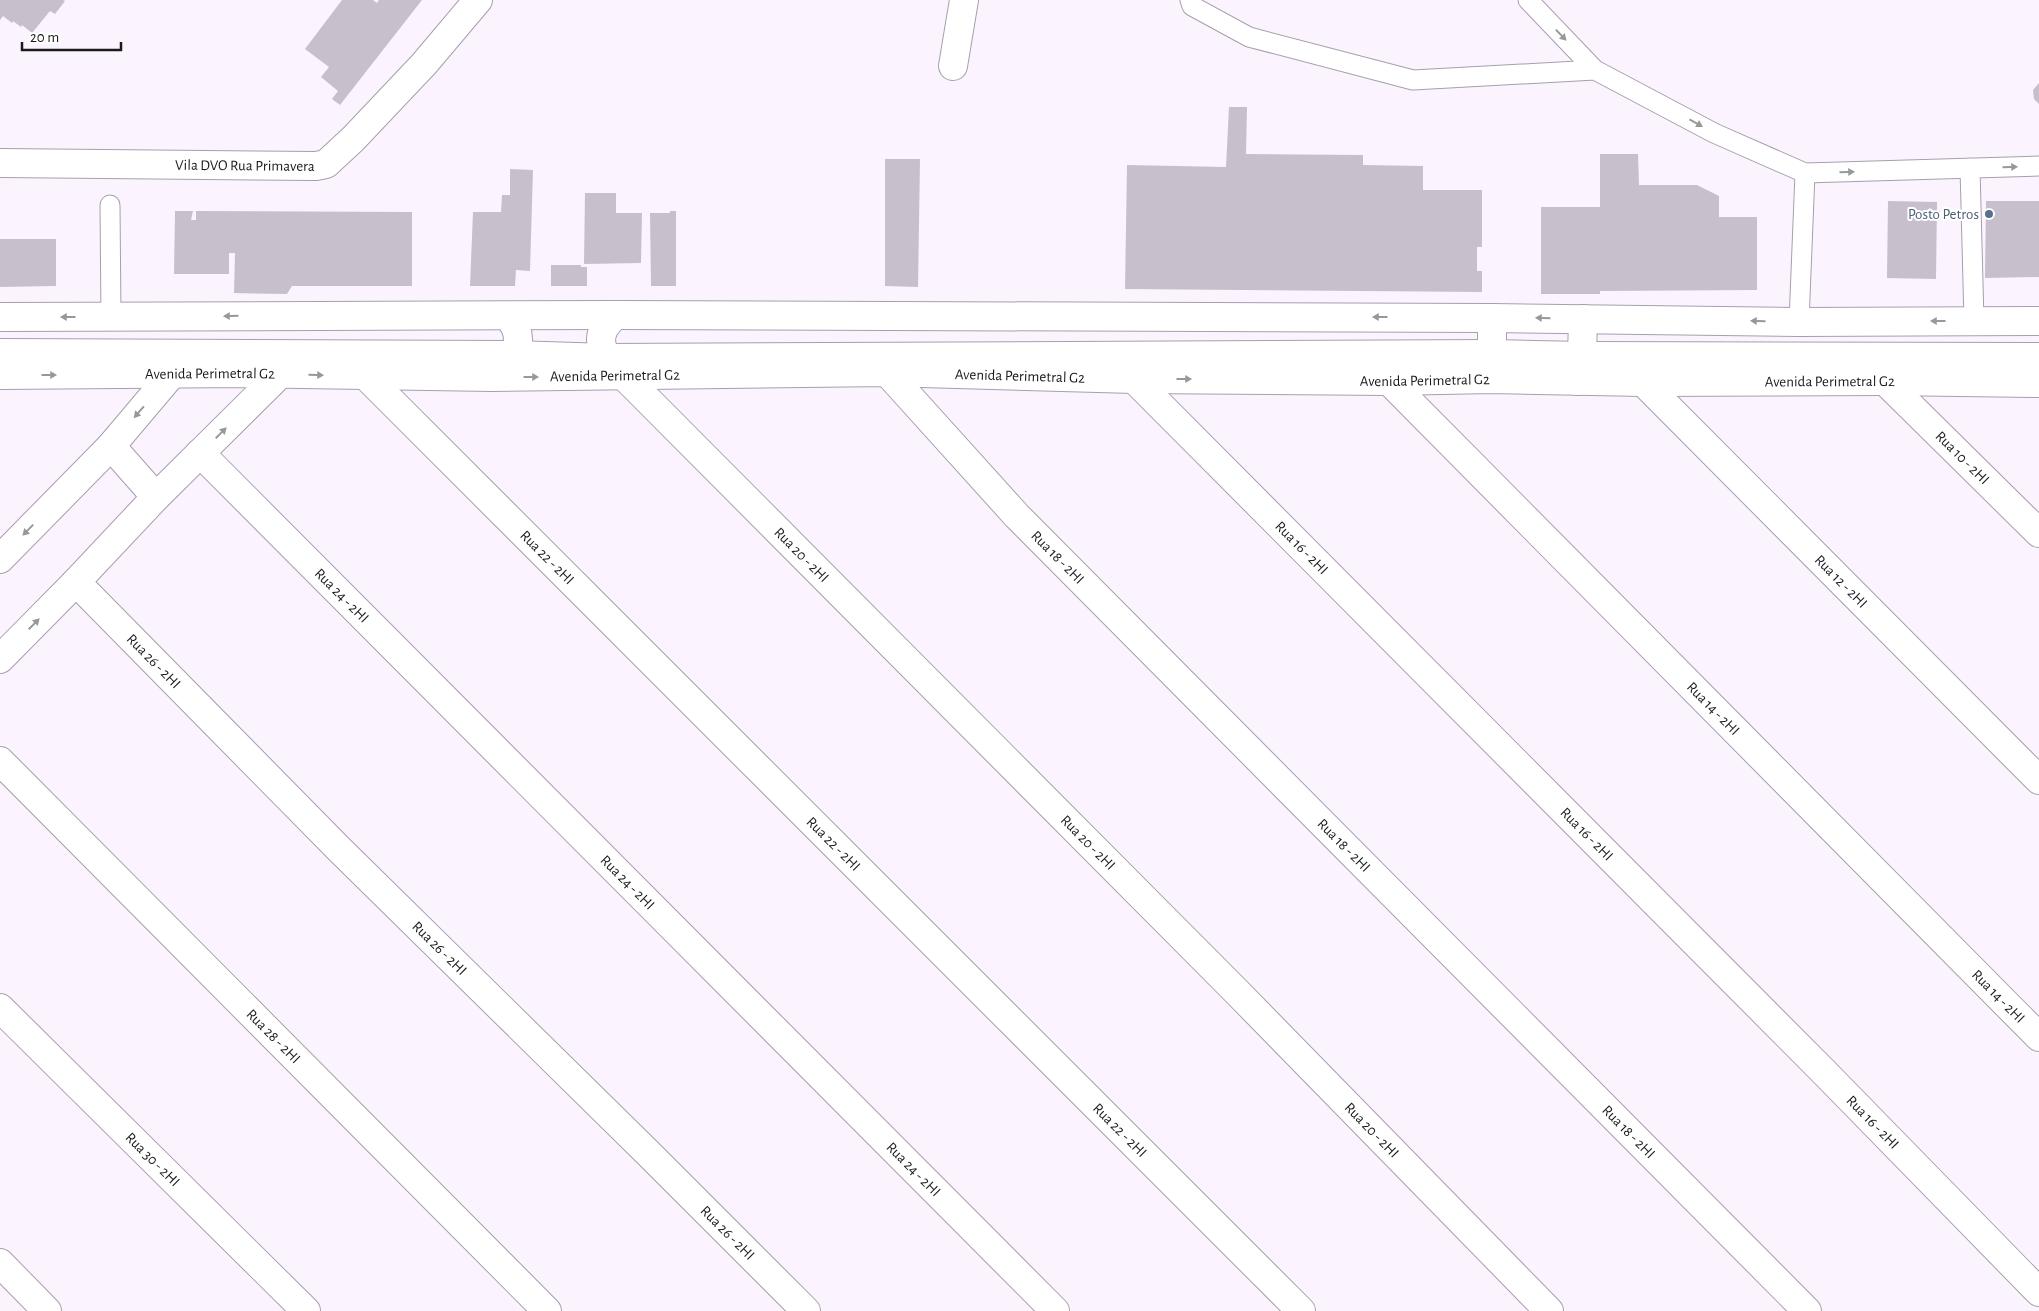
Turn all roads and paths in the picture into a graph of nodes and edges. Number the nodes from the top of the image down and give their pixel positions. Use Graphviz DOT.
graph roads {
  1 [pos="478,0"];
  2 [pos="964,0"];
  3 [pos="1190,0"];
  4 [pos="1528,0"];
  5 [pos="953,66"];
  6 [pos="1595,70"];
  7 [pos="0,163"];
  8 [pos="2039,166"];
  9 [pos="1970,168"];
  10 [pos="1805,173"];
  11 [pos="110,205"];
  12 [pos="616,315"];
  13 [pos="508,316"];
  14 [pos="0,317"];
  15 [pos="111,318"];
  16 [pos="1492,318"];
  17 [pos="1583,319"];
  18 [pos="1974,321"];
  19 [pos="2039,321"];
  20 [pos="1800,322"];
  21 [pos="0,353"];
  22 [pos="514,355"];
  23 [pos="2039,357"];
  24 [pos="1493,366"];
  25 [pos="615,367"];
  26 [pos="1580,369"];
  27 [pos="887,372"];
  28 [pos="280,374"];
  29 [pos="0,375"];
  30 [pos="171,375"];
  31 [pos="367,377"];
  32 [pos="492,377"];
  33 [pos="1134,379"];
  34 [pos="1885,380"];
  35 [pos="1389,381"];
  36 [pos="1643,382"];
  37 [pos="2039,383"];
  38 [pos="111,446"];
  39 [pos="200,453"];
  40 [pos="156,497"];
  41 [pos="2039,533"];
  42 [pos="0,559"];
  43 [pos="76,582"];
  44 [pos="0,659"];
  45 [pos="0,760"];
  46 [pos="2039,780"];
  47 [pos="0,1008"];
  48 [pos="2039,1037"];
  49 [pos="4,1276"];
  50 [pos="2039,1292"];
  51 [pos="47,1311"];
  52 [pos="306,1311"];
  53 [pos="547,1311"];
  54 [pos="806,1311"];
  55 [pos="1055,1311"];
  56 [pos="1302,1311"];
  57 [pos="1550,1311"];
  58 [pos="1807,1311"];
  1 -- 7 [label="street, Vila DVO Rua Primavera"];
  2 -- 5 [label="street"];
  3 -- 6 [label="lane"];
  4 -- 6 [label="lane, one-way"];
  6 -- 10 [label="lane, one-way"];
  9 -- 8 [label="lane, one-way"];
  10 -- 9 [label="lane, one-way"];
  9 -- 18 [label="lane"];
  10 -- 20 [label="lane"];
  11 -- 15 [label="lane"];
  12 -- 13 [label="street"];
  16 -- 12 [label="street, one-way"];
  12 -- 25 [label="street"];
  13 -- 15 [label="street, one-way"];
  13 -- 22 [label="street"];
  15 -- 14 [label="street, one-way"];
  17 -- 16 [label="street, one-way"];
  16 -- 24 [label="street"];
  20 -- 17 [label="street, one-way"];
  17 -- 26 [label="street"];
  18 -- 19 [label="street"];
  18 -- 20 [label="street, one-way"];
  21 -- 22 [label="street"];
  22 -- 25 [label="street"];
  22 -- 32 [label="street"];
  23 -- 26 [label="street"];
  24 -- 25 [label="street"];
  24 -- 26 [label="street, Avenida Perimetral G2"];
  24 -- 35 [label="street, Avenida Perimetral G2"];
  25 -- 27 [label="street, Avenida Perimetral G2"];
  32 -- 25 [label="street, Avenida Perimetral G2, one-way"];
  25 -- 57 [label="street, Rua 20 - 2HI"];
  26 -- 36 [label="street, Avenida Perimetral G2"];
  27 -- 33 [label="street, Avenida Perimetral G2"];
  27 -- 58 [label="street, Rua 18 - 2HI"];
  28 -- 30 [label="street, Avenida Perimetral G2"];
  28 -- 31 [label="street, Avenida Perimetral G2, one-way"];
  39 -- 28 [label="street, one-way"];
  29 -- 30 [label="street, Avenida Perimetral G2, one-way"];
  30 -- 38 [label="street, one-way"];
  31 -- 32 [label="street, Avenida Perimetral G2"];
  31 -- 56 [label="street, Rua 22 - 2HI"];
  33 -- 35 [label="street, Avenida Perimetral G2, one-way"];
  33 -- 50 [label="street, Rua 16 - 2HI"];
  34 -- 36 [label="street, Avenida Perimetral G2"];
  34 -- 37 [label="street, Avenida Perimetral G2"];
  34 -- 41 [label="street, Rua 10 - 2HI"];
  35 -- 48 [label="street, Rua 14 - 2HI"];
  36 -- 46 [label="street, Rua 12 - 2HI"];
  38 -- 40 [label="street"];
  38 -- 42 [label="street, one-way"];
  39 -- 40 [label="street"];
  39 -- 55 [label="street, Rua 24 - 2HI"];
  40 -- 43 [label="street"];
  44 -- 43 [label="street, one-way"];
  43 -- 54 [label="street, Rua 26 - 2HI"];
  45 -- 53 [label="street, Rua 28 - 2HI"];
  47 -- 52 [label="street, Rua 30 - 2HI"];
  49 -- 51 [label="street"];
}
